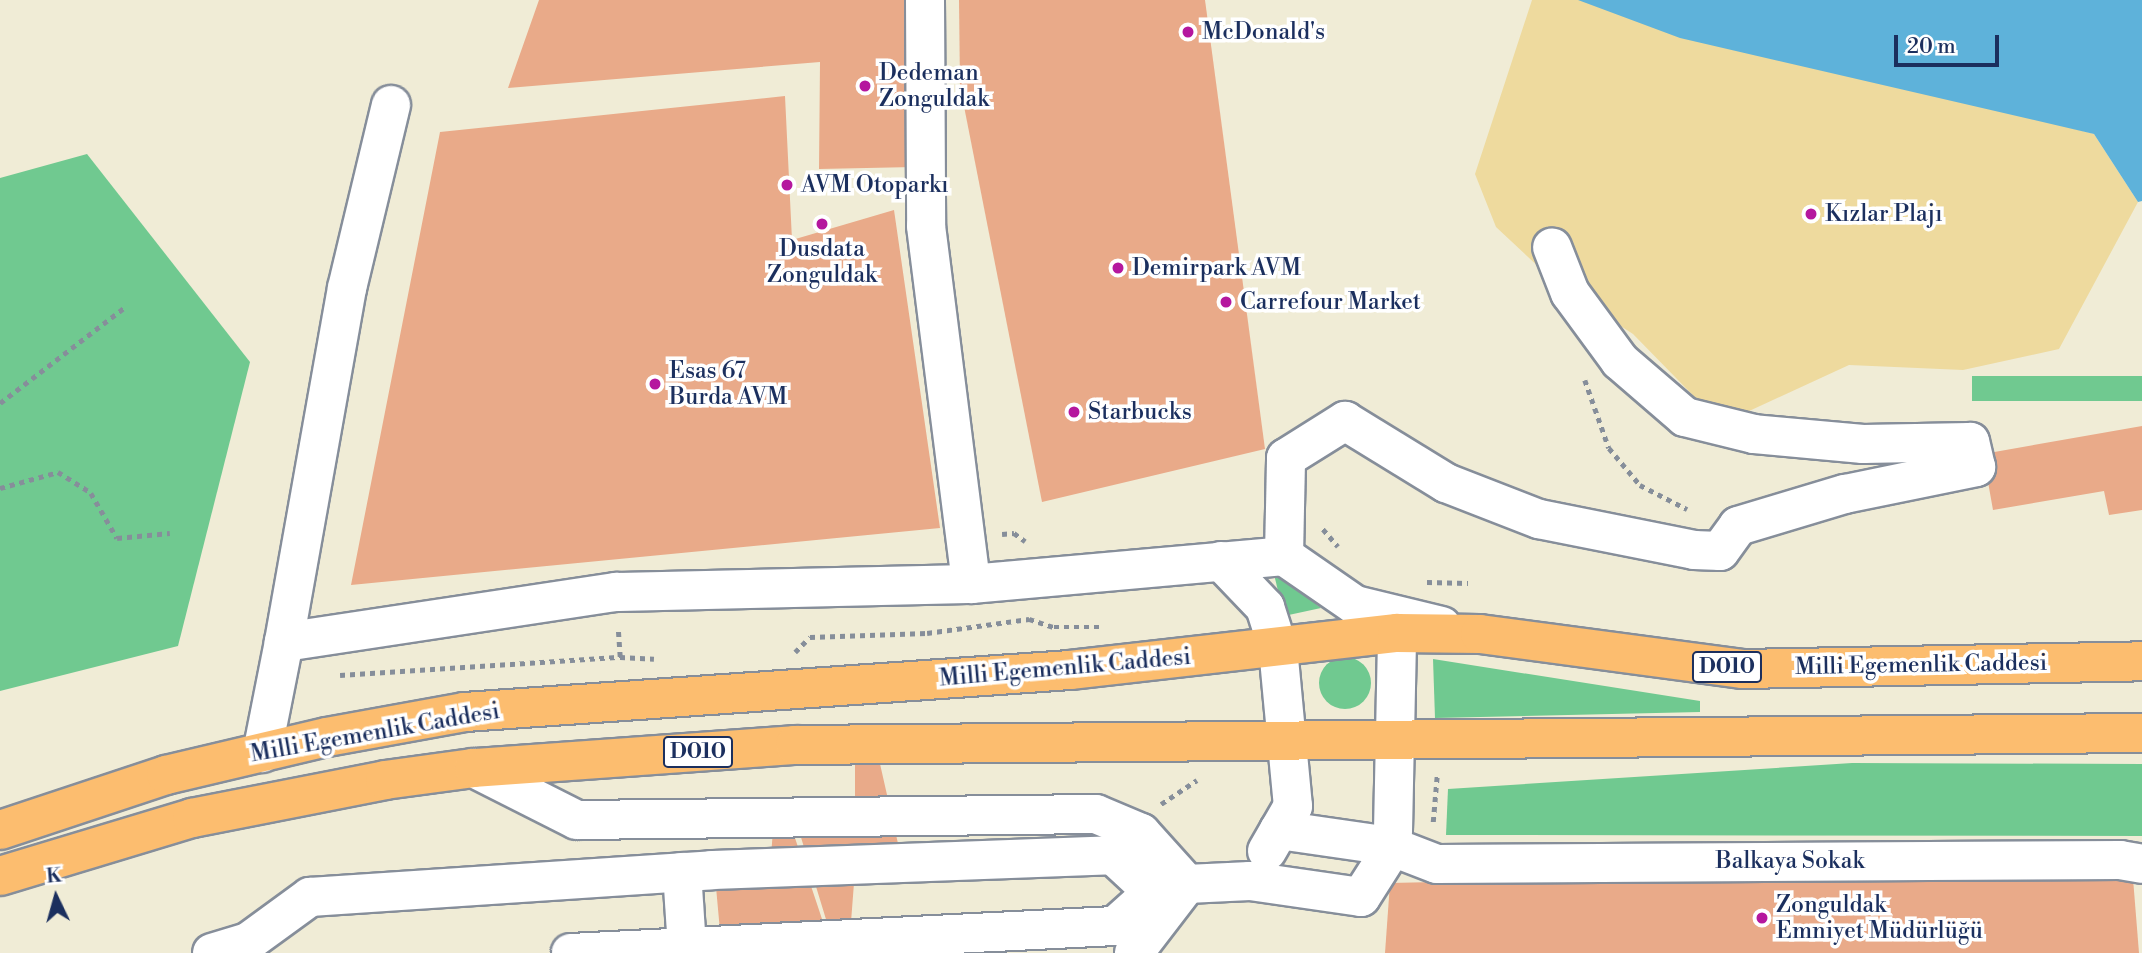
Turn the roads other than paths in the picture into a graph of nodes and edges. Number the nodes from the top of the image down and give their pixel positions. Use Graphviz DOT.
graph roads {
  1 [pos="925,0"];
  2 [pos="391,105"];
  3 [pos="1552,247"];
  4 [pos="1284,556"];
  5 [pos="1221,561"];
  6 [pos="971,584"];
  7 [pos="1355,605"];
  8 [pos="1397,633"];
  9 [pos="1480,634"];
  10 [pos="284,642"];
  11 [pos="1278,648"];
  12 [pos="2142,661"];
  13 [pos="2142,733"];
  14 [pos="1287,741"];
  15 [pos="1395,742"];
  16 [pos="262,753"];
  17 [pos="474,768"];
  18 [pos="0,830"];
  19 [pos="1279,831"];
  20 [pos="1390,846"];
  21 [pos="2142,864"];
  22 [pos="682,872"];
  23 [pos="0,876"];
  24 [pos="1250,881"];
  25 [pos="1170,888"];
  26 [pos="263,948"];
  27 [pos="671,950"];
  28 [pos="212,953"];
  29 [pos="571,953"];
  30 [pos="1134,953"];
  1 -- 6 [label="street"];
  2 -- 10 [label="street"];
  3 -- 4 [label="street"];
  4 -- 5 [label="street"];
  4 -- 7 [label="street"];
  5 -- 6 [label="street"];
  5 -- 11 [label="street"];
  6 -- 10 [label="street"];
  7 -- 8 [label="street"];
  7 -- 9 [label="street"];
  8 -- 9 [label="highway, Milli Egemenlik Caddesi / D010"];
  8 -- 11 [label="highway, Milli Egemenlik Caddesi / D010"];
  8 -- 15 [label="street"];
  9 -- 12 [label="highway, Milli Egemenlik Caddesi / D010"];
  10 -- 16 [label="street"];
  11 -- 14 [label="street"];
  11 -- 16 [label="highway, Milli Egemenlik Caddesi / D010"];
  13 -- 15 [label="highway, D010"];
  14 -- 15 [label="highway, D010"];
  14 -- 17 [label="highway, D010"];
  14 -- 19 [label="street"];
  15 -- 20 [label="street"];
  16 -- 18 [label="highway, Milli Egemenlik Caddesi / D010"];
  17 -- 23 [label="highway, D010"];
  17 -- 25 [label="street"];
  19 -- 20 [label="street"];
  19 -- 24 [label="street"];
  20 -- 21 [label="street, Balkaya Sokak"];
  20 -- 24 [label="street"];
  22 -- 25 [label="street"];
  22 -- 26 [label="street"];
  22 -- 27 [label="street"];
  24 -- 25 [label="street"];
  25 -- 27 [label="street"];
  25 -- 30 [label="street"];
  26 -- 28 [label="street"];
  27 -- 29 [label="street"];
}
